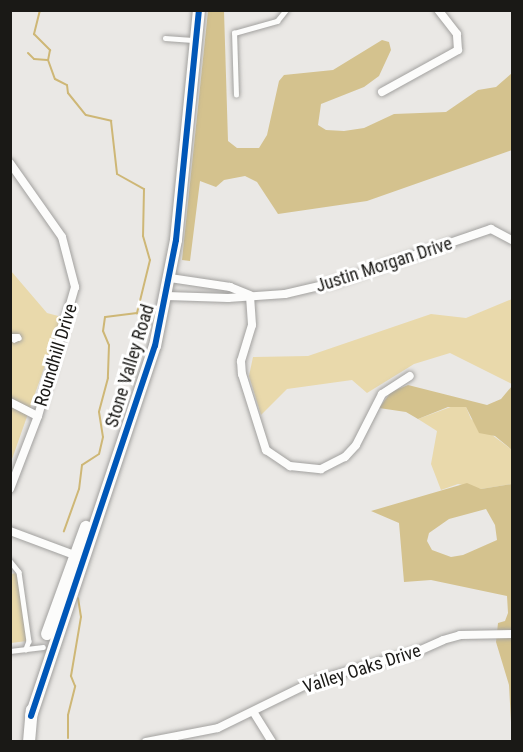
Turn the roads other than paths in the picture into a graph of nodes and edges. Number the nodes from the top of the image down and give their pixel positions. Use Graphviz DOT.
graph roads {
  1 [pos="199,10"];
  2 [pos="286,10"];
  3 [pos="438,10"];
  4 [pos="165,38"];
  5 [pos="196,40"];
  6 [pos="381,92"];
  7 [pos="236,95"];
  8 [pos="10,163"];
  9 [pos="513,240"];
  10 [pos="170,278"];
  11 [pos="166,296"];
  12 [pos="250,296"];
  13 [pos="410,376"];
  14 [pos="10,402"];
  15 [pos="38,416"];
  16 [pos="10,489"];
  17 [pos="10,531"];
  18 [pos="78,556"];
  19 [pos="10,561"];
  20 [pos="513,634"];
  21 [pos="43,647"];
  22 [pos="26,649"];
  23 [pos="10,651"];
  24 [pos="254,713"];
  25 [pos="31,716"];
  26 [pos="29,741"];
  27 [pos="146,741"];
  28 [pos="272,741"];
  1 -- 5 [label="street, Stone Valley Road"];
  2 -- 7 [label="lane"];
  3 -- 6 [label="street"];
  4 -- 5 [label="lane"];
  5 -- 10 [label="street, Stone Valley Road"];
  8 -- 15 [label="street, Roundhill Drive"];
  9 -- 12 [label="street, Justin Morgan Drive"];
  10 -- 11 [label="street, Stone Valley Road"];
  10 -- 12 [label="street"];
  11 -- 12 [label="street, Justin Morgan Drive"];
  11 -- 18 [label="street, Stone Valley Road"];
  12 -- 13 [label="street"];
  14 -- 15 [label="street"];
  15 -- 16 [label="street, Roundhill Drive"];
  17 -- 18 [label="street"];
  18 -- 21 [label="street, Stone Valley Road"];
  18 -- 25 [label="street, Stone Valley Road"];
  19 -- 22 [label="lane"];
  20 -- 24 [label="street, Valley Oaks Drive"];
  21 -- 22 [label="lane"];
  21 -- 25 [label="street, Stone Valley Road"];
  22 -- 23 [label="lane"];
  24 -- 27 [label="street, Valley Oaks Drive"];
  24 -- 28 [label="street"];
  25 -- 26 [label="street, Stone Valley Road"];
}
